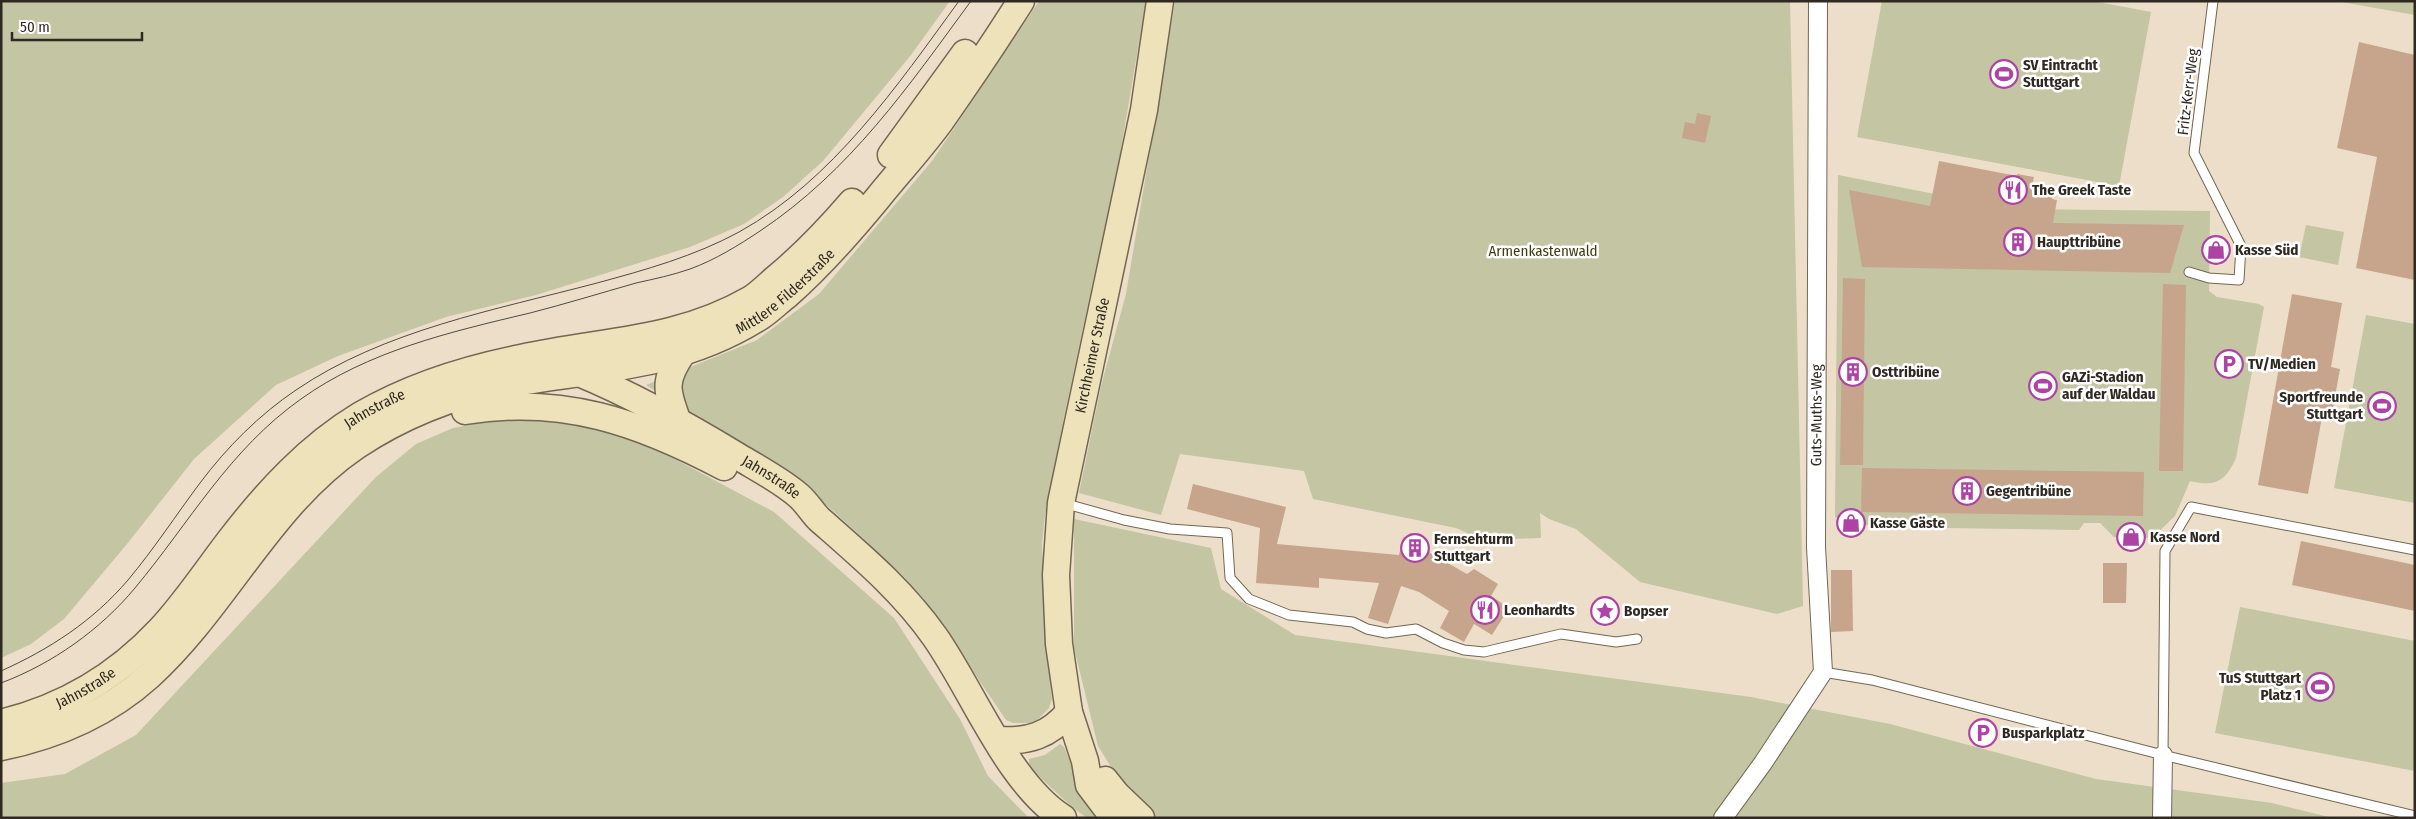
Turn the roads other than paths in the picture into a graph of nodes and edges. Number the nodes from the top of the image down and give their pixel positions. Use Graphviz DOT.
graph roads {
  1 [pos="1001,1"];
  2 [pos="1021,1"];
  3 [pos="1160,1"];
  4 [pos="1818,1"];
  5 [pos="2213,1"];
  6 [pos="2189,272"];
  7 [pos="683,352"];
  8 [pos="522,358"];
  9 [pos="580,374"];
  10 [pos="432,406"];
  11 [pos="678,422"];
  12 [pos="1061,503"];
  13 [pos="818,518"];
  14 [pos="2415,550"];
  15 [pos="1637,639"];
  16 [pos="1822,672"];
  17 [pos="1069,712"];
  18 [pos="1,723"];
  19 [pos="997,740"];
  20 [pos="1,747"];
  21 [pos="2163,755"];
  22 [pos="1085,761"];
  23 [pos="1736,810"];
  24 [pos="2415,816"];
  25 [pos="1063,818"];
  26 [pos="1114,818"];
  27 [pos="1141,818"];
  28 [pos="1723,818"];
  29 [pos="2162,818"];
  1 -- 8 [label="main road, Mittlere Filderstraße"];
  2 -- 7 [label="main road, Mittlere Filderstraße"];
  3 -- 12 [label="main road, Kirchheimer Straße"];
  4 -- 16 [label="street, Guts-Muths-Weg"];
  5 -- 6 [label="lane, Fritz-Kerr-Weg"];
  7 -- 9 [label="main road, Mittlere Filderstraße"];
  7 -- 11 [label="main road"];
  8 -- 9 [label="main road, Jahnstraße"];
  8 -- 18 [label="main road, Jahnstraße"];
  9 -- 10 [label="main road, Mittlere Filderstraße"];
  9 -- 11 [label="main road, Jahnstraße"];
  10 -- 13 [label="main road, Jahnstraße"];
  10 -- 20 [label="main road, Jahnstraße"];
  11 -- 13 [label="main road, Jahnstraße"];
  12 -- 15 [label="lane"];
  12 -- 17 [label="main road, Kirchheimer Straße"];
  13 -- 19 [label="main road, Jahnstraße"];
  14 -- 21 [label="lane"];
  16 -- 21 [label="lane"];
  16 -- 23 [label="street"];
  17 -- 19 [label="main road"];
  17 -- 22 [label="main road, Kirchheimer Straße"];
  19 -- 25 [label="main road, Jahnstraße"];
  21 -- 24 [label="lane"];
  21 -- 29 [label="street"];
  22 -- 26 [label="main road, Kirchheimer Straße"];
  22 -- 27 [label="main road, Kirchheimer Straße"];
  23 -- 28 [label="street"];
}
